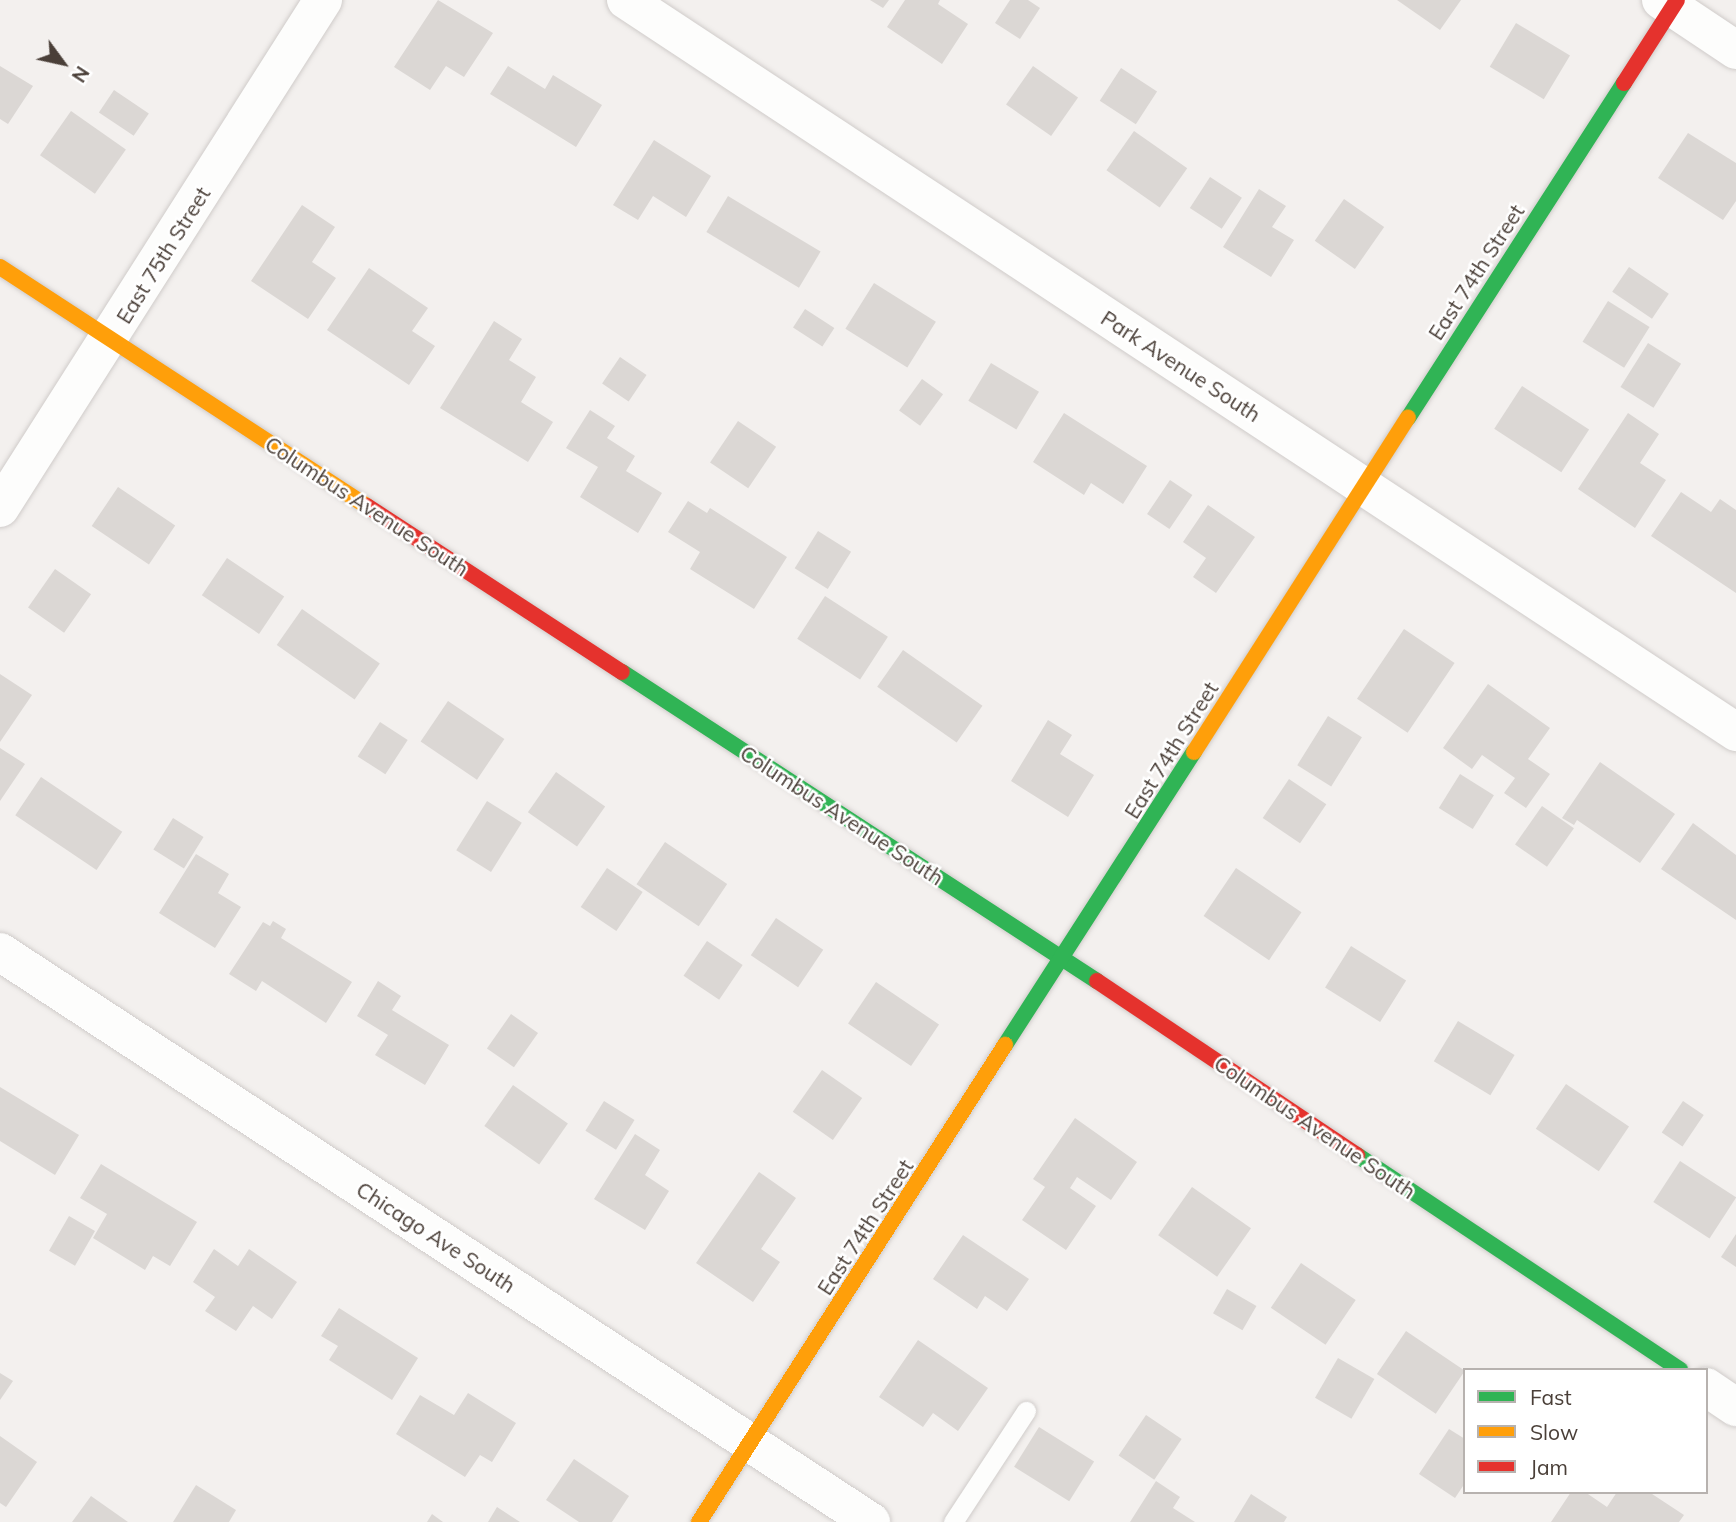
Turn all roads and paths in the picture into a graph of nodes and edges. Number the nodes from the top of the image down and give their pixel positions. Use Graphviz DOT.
graph roads {
  1 [pos="323,0"];
  2 [pos="626,0"];
  3 [pos="1670,3"];
  4 [pos="1736,50"];
  5 [pos="0,267"];
  6 [pos="110,340"];
  7 [pos="1362,486"];
  8 [pos="0,508"];
  9 [pos="1736,732"];
  10 [pos="0,952"];
  11 [pos="1063,959"];
  12 [pos="1677,1368"];
  13 [pos="1708,1388"];
  14 [pos="1736,1407"];
  15 [pos="1026,1411"];
  16 [pos="750,1443"];
  17 [pos="699,1522"];
  18 [pos="871,1522"];
  19 [pos="953,1522"];
  1 -- 6 [label="street, East 75th Street"];
  2 -- 7 [label="street, Park Avenue South"];
  3 -- 4 [label="street"];
  3 -- 7 [label="street, East 74th Street"];
  5 -- 6 [label="street, Columbus Avenue South"];
  6 -- 8 [label="street, East 75th Street"];
  6 -- 11 [label="street, Columbus Avenue South"];
  7 -- 9 [label="street, Park Avenue South"];
  7 -- 11 [label="street, East 74th Street"];
  10 -- 16 [label="street, Chicago Ave South"];
  11 -- 12 [label="street, Columbus Avenue South"];
  11 -- 16 [label="street, East 74th Street"];
  13 -- 14 [label="street"];
  15 -- 19 [label="lane"];
  16 -- 17 [label="street, East 74th Street"];
  16 -- 18 [label="street, Chicago Ave South"];
}
